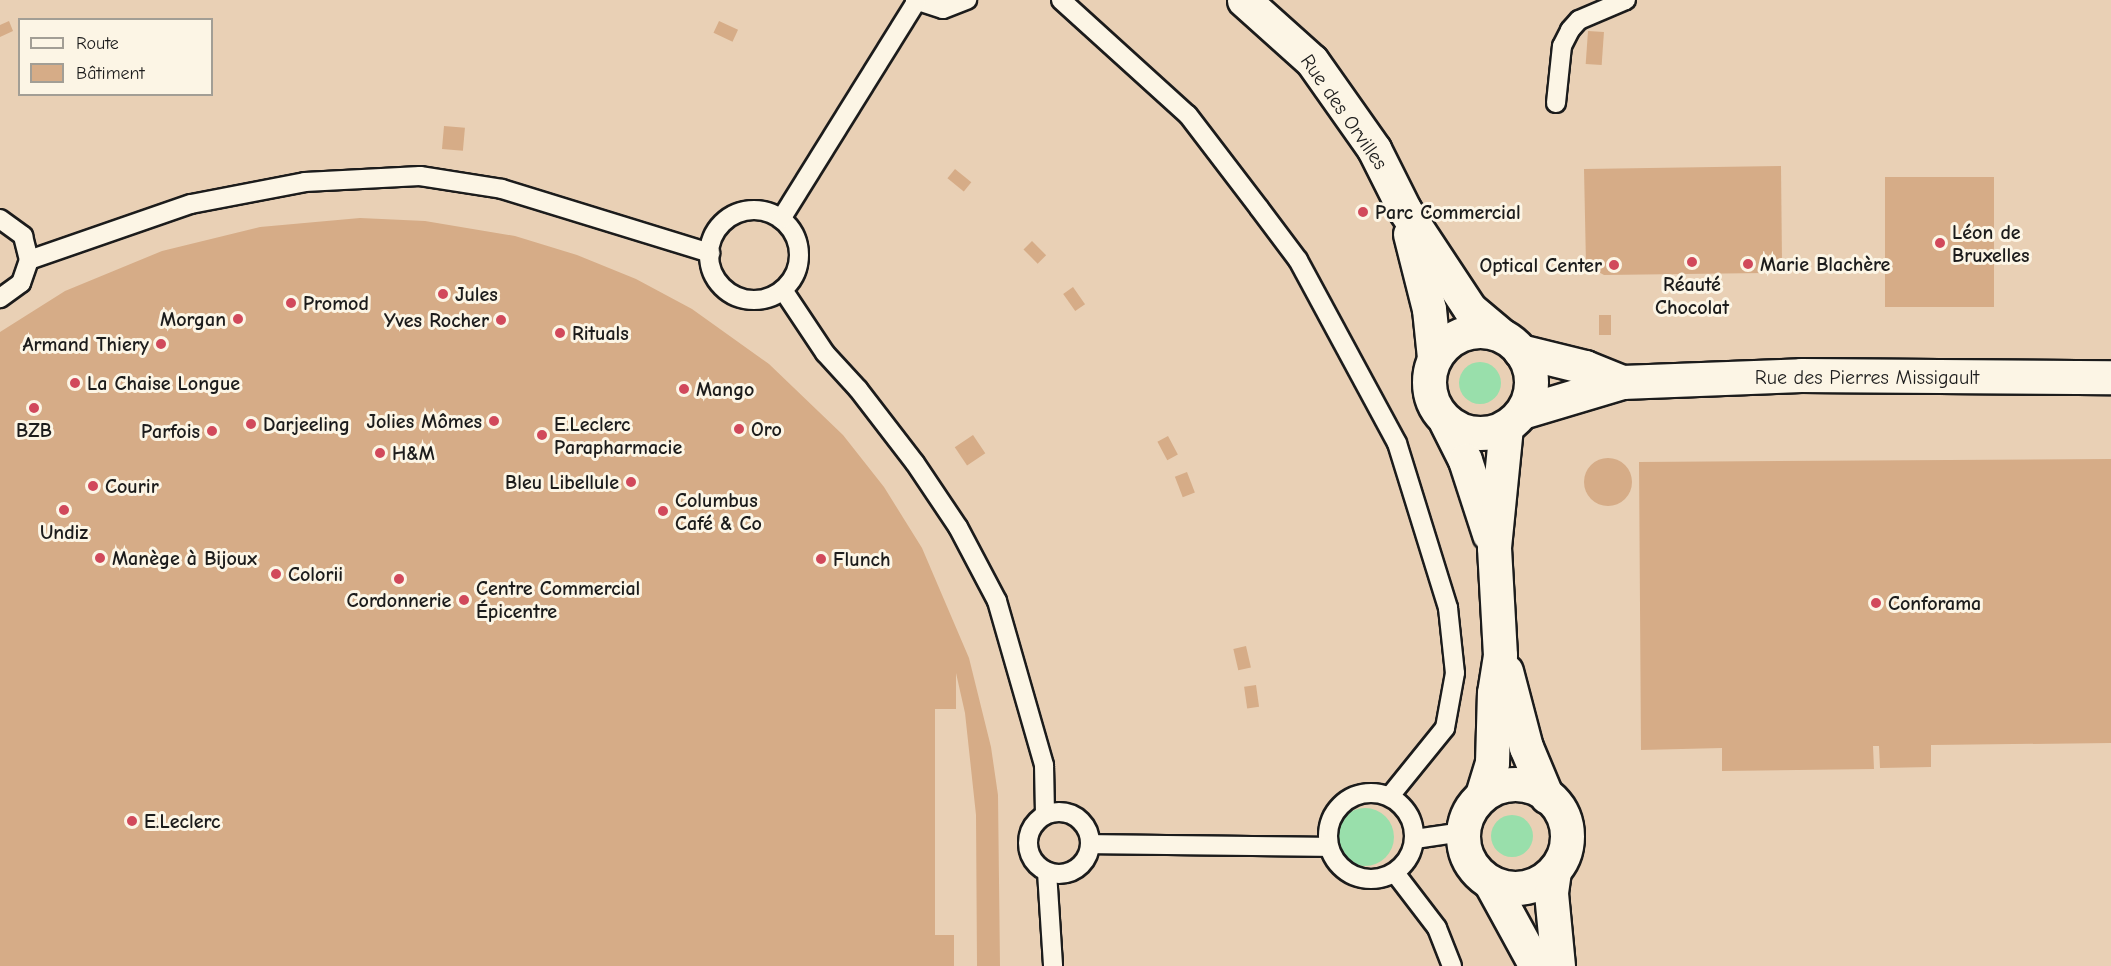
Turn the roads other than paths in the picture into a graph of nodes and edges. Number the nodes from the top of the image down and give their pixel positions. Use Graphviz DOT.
graph roads {
  1 [pos="967,0"];
  2 [pos="1061,0"];
  3 [pos="1244,0"];
  4 [pos="1590,0"];
  5 [pos="1626,0"];
  6 [pos="916,1"];
  7 [pos="1579,20"];
  8 [pos="1556,103"];
  9 [pos="1404,209"];
  10 [pos="0,219"];
  11 [pos="781,219"];
  12 [pos="710,253"];
  13 [pos="29,260"];
  14 [pos="783,290"];
  15 [pos="0,298"];
  16 [pos="1510,343"];
  17 [pos="1434,357"];
  18 [pos="2111,377"];
  19 [pos="1622,382"];
  20 [pos="1514,419"];
  21 [pos="1446,422"];
  22 [pos="1494,547"];
  23 [pos="1500,655"];
  24 [pos="1482,795"];
  25 [pos="1390,796"];
  26 [pos="1547,797"];
  27 [pos="1045,814"];
  28 [pos="1463,832"];
  29 [pos="1415,839"];
  30 [pos="1090,844"];
  31 [pos="1329,847"];
  32 [pos="1554,871"];
  33 [pos="1047,872"];
  34 [pos="1395,873"];
  35 [pos="1490,882"];
  36 [pos="1053,966"];
  37 [pos="1452,966"];
  38 [pos="1536,966"];
  39 [pos="1558,966"];
  1 -- 6 [label="lane"];
  2 -- 25 [label="lane"];
  3 -- 9 [label="street, Rue des Orvilles"];
  4 -- 7 [label="lane"];
  5 -- 7 [label="lane"];
  6 -- 11 [label="lane"];
  7 -- 8 [label="lane"];
  9 -- 16 [label="street, Rue des Orvilles"];
  9 -- 17 [label="street, Rue des Orvilles"];
  10 -- 13 [label="lane"];
  11 -- 12 [label="lane"];
  11 -- 14 [label="lane"];
  12 -- 13 [label="lane"];
  12 -- 14 [label="lane"];
  13 -- 15 [label="lane"];
  14 -- 27 [label="lane"];
  16 -- 17 [label="street"];
  16 -- 19 [label="street, Rue des Pierres Missigault"];
  16 -- 20 [label="street"];
  17 -- 21 [label="street"];
  18 -- 19 [label="street, Rue des Pierres Missigault"];
  19 -- 20 [label="street, Rue des Pierres Missigault"];
  20 -- 21 [label="street"];
  20 -- 22 [label="street"];
  21 -- 22 [label="street"];
  22 -- 23 [label="street"];
  23 -- 24 [label="street"];
  23 -- 26 [label="street"];
  24 -- 26 [label="street"];
  24 -- 28 [label="street"];
  25 -- 29 [label="lane"];
  25 -- 31 [label="lane"];
  26 -- 32 [label="street"];
  27 -- 30 [label="lane"];
  27 -- 33 [label="lane"];
  28 -- 29 [label="lane"];
  28 -- 35 [label="street"];
  29 -- 34 [label="lane"];
  30 -- 31 [label="lane"];
  30 -- 33 [label="lane"];
  31 -- 34 [label="lane"];
  32 -- 35 [label="street"];
  32 -- 39 [label="street"];
  33 -- 36 [label="lane"];
  34 -- 37 [label="lane"];
  35 -- 38 [label="street"];
}
